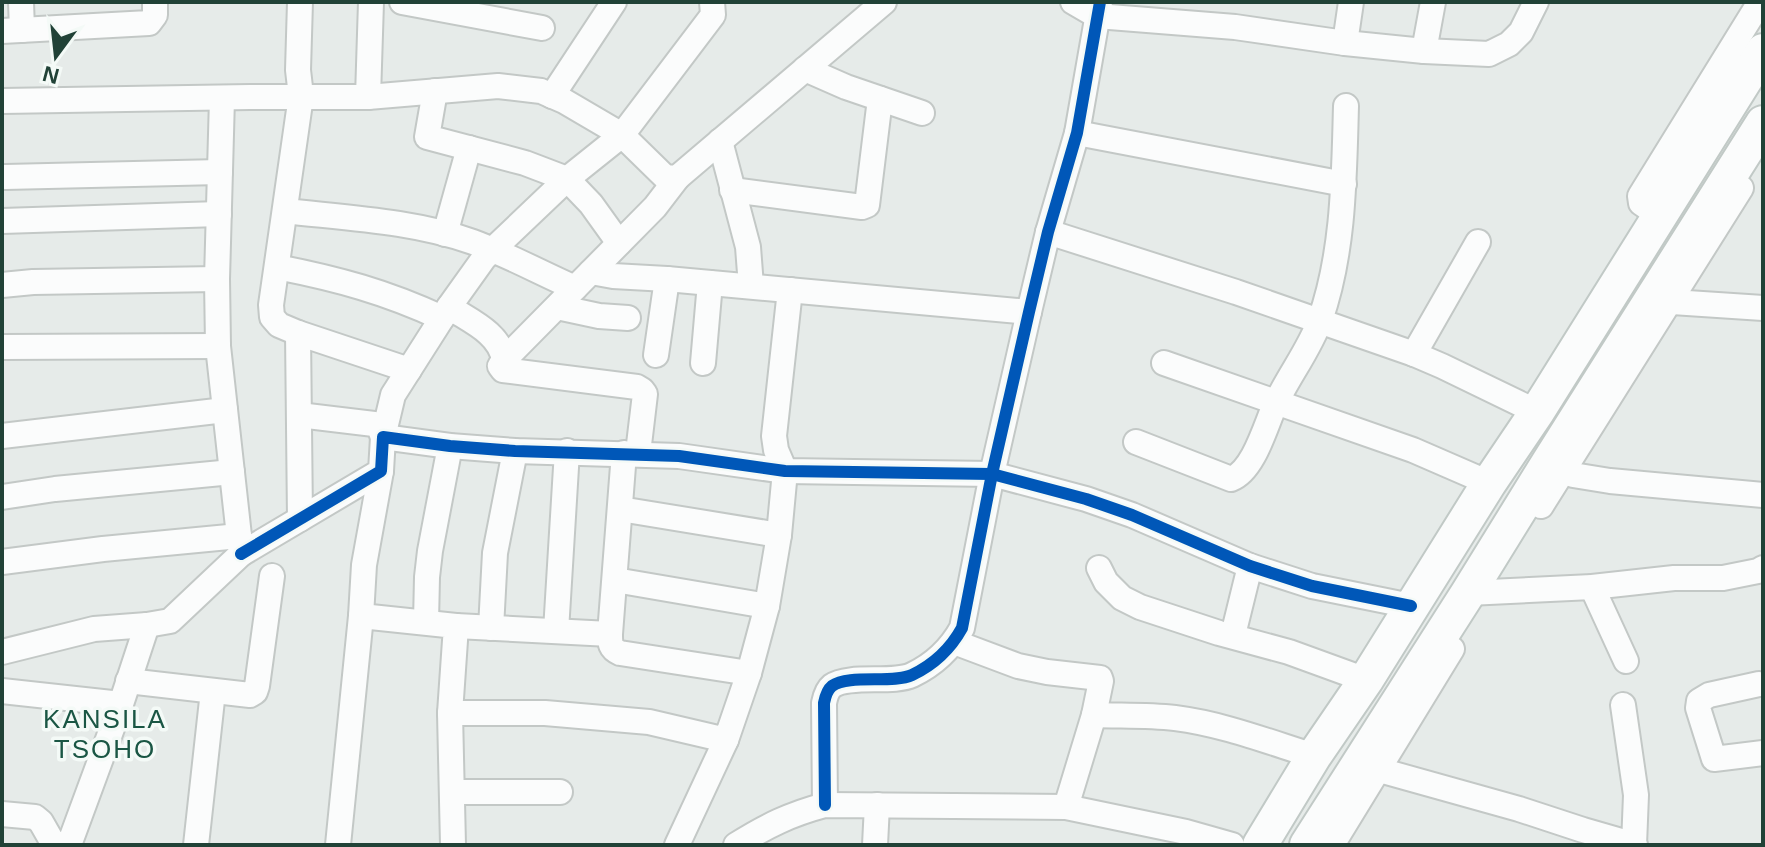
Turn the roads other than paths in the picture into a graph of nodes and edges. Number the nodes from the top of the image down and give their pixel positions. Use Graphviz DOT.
graph roads {
  1 [pos="21,2"];
  2 [pos="155,2"];
  3 [pos="300,2"];
  4 [pos="371,2"];
  5 [pos="402,2"];
  6 [pos="614,2"];
  7 [pos="712,2"];
  8 [pos="884,2"];
  9 [pos="1073,2"];
  10 [pos="1351,2"];
  11 [pos="1433,2"];
  12 [pos="1536,2"];
  13 [pos="1760,2"];
  14 [pos="1099,9"];
  15 [pos="542,28"];
  16 [pos="12,30"];
  17 [pos="1345,43"];
  18 [pos="1424,51"];
  19 [pos="1763,51"];
  20 [pos="805,69"];
  21 [pos="1733,73"];
  22 [pos="435,91"];
  23 [pos="301,96"];
  24 [pos="552,96"];
  25 [pos="368,97"];
  26 [pos="222,98"];
  27 [pos="880,99"];
  28 [pos="2,101"];
  29 [pos="1346,106"];
  30 [pos="922,113"];
  31 [pos="1077,133"];
  32 [pos="1762,133"];
  33 [pos="622,135"];
  34 [pos="720,141"];
  35 [pos="469,148"];
  36 [pos="220,172"];
  37 [pos="5,177"];
  38 [pos="678,177"];
  39 [pos="567,179"];
  40 [pos="1344,184"];
  41 [pos="732,190"];
  42 [pos="285,211"];
  43 [pos="219,214"];
  44 [pos="2,221"];
  45 [pos="1048,232"];
  46 [pos="445,234"];
  47 [pos="1478,242"];
  48 [pos="619,243"];
  49 [pos="493,251"];
  50 [pos="277,267"];
  51 [pos="217,279"];
  52 [pos="667,279"];
  53 [pos="583,280"];
  54 [pos="710,283"];
  55 [pos="2,285"];
  56 [pos="751,286"];
  57 [pos="790,290"];
  58 [pos="1661,301"];
  59 [pos="557,307"];
  60 [pos="1763,308"];
  61 [pos="1029,312"];
  62 [pos="446,313"];
  63 [pos="628,318"];
  64 [pos="1319,321"];
  65 [pos="298,333"];
  66 [pos="218,346"];
  67 [pos="2,347"];
  68 [pos="1414,354"];
  69 [pos="656,355"];
  70 [pos="504,360"];
  71 [pos="703,363"];
  72 [pos="1164,363"];
  73 [pos="409,370"];
  74 [pos="1276,402"];
  75 [pos="225,410"];
  76 [pos="1537,412"];
  77 [pos="299,415"];
  78 [pos="2,436"];
  79 [pos="383,437"];
  80 [pos="1136,442"];
  81 [pos="450,446"];
  82 [pos="515,451"];
  83 [pos="567,451"];
  84 [pos="631,453"];
  85 [pos="1556,466"];
  86 [pos="381,471"];
  87 [pos="785,471"];
  88 [pos="232,472"];
  89 [pos="992,474"];
  90 [pos="1489,483"];
  91 [pos="1763,495"];
  92 [pos="2,497"];
  93 [pos="620,509"];
  94 [pos="300,519"];
  95 [pos="779,535"];
  96 [pos="240,545"];
  97 [pos="2,562"];
  98 [pos="1250,566"];
  99 [pos="1099,568"];
  100 [pos="1763,568"];
  101 [pos="272,576"];
  102 [pos="615,580"];
  103 [pos="1592,587"];
  104 [pos="1477,593"];
  105 [pos="767,606"];
  106 [pos="1411,606"];
  107 [pos="361,616"];
  108 [pos="426,622"];
  109 [pos="147,625"];
  110 [pos="456,626"];
  111 [pos="491,628"];
  112 [pos="556,631"];
  113 [pos="610,634"];
  114 [pos="1233,635"];
  115 [pos="954,642"];
  116 [pos="3,652"];
  117 [pos="1626,661"];
  118 [pos="749,673"];
  119 [pos="2,679"];
  120 [pos="1366,680"];
  121 [pos="1759,684"];
  122 [pos="2,691"];
  123 [pos="213,691"];
  124 [pos="125,692"];
  125 [pos="1623,705"];
  126 [pos="450,713"];
  127 [pos="1094,715"];
  128 [pos="726,740"];
  129 [pos="1763,753"];
  130 [pos="1314,756"];
  131 [pos="1368,767"];
  132 [pos="452,792"];
  133 [pos="560,792"];
  134 [pos="825,805"];
  135 [pos="877,805"];
  136 [pos="1066,807"];
  137 [pos="2,814"];
  138 [pos="38,834"];
  139 [pos="1583,838"];
  140 [pos="746,842"];
  141 [pos="68,845"];
  142 [pos="196,845"];
  143 [pos="338,845"];
  144 [pos="453,845"];
  145 [pos="677,845"];
  146 [pos="875,845"];
  147 [pos="1232,845"];
  148 [pos="1260,845"];
  149 [pos="1307,845"];
  150 [pos="1332,845"];
  151 [pos="1635,845"];
  1 -- 16 [label="street"];
  2 -- 16 [label="street"];
  3 -- 23 [label="street"];
  4 -- 25 [label="street"];
  5 -- 15 [label="street"];
  6 -- 24 [label="street"];
  7 -- 33 [label="street"];
  8 -- 20 [label="street"];
  9 -- 14 [label="street"];
  10 -- 17 [label="street"];
  11 -- 18 [label="street"];
  12 -- 18 [label="street"];
  13 -- 21 [label="street"];
  14 -- 17 [label="street"];
  14 -- 31 [label="street"];
  17 -- 18 [label="street"];
  19 -- 21 [label="main road"];
  20 -- 27 [label="street"];
  20 -- 34 [label="street"];
  21 -- 76 [label="main road"];
  22 -- 24 [label="street"];
  22 -- 25 [label="street"];
  22 -- 35 [label="street"];
  23 -- 25 [label="street"];
  23 -- 26 [label="street"];
  23 -- 42 [label="street"];
  24 -- 33 [label="street"];
  26 -- 28 [label="street"];
  26 -- 36 [label="street"];
  27 -- 30 [label="street"];
  27 -- 41 [label="street"];
  29 -- 40 [label="street"];
  31 -- 40 [label="street"];
  31 -- 45 [label="street"];
  32 -- 58 [label="main road"];
  33 -- 38 [label="street"];
  33 -- 39 [label="street"];
  34 -- 38 [label="street"];
  34 -- 41 [label="street"];
  35 -- 39 [label="street"];
  35 -- 46 [label="street"];
  36 -- 37 [label="street"];
  36 -- 43 [label="street"];
  38 -- 48 [label="street"];
  39 -- 48 [label="street"];
  39 -- 49 [label="street"];
  40 -- 64 [label="street"];
  41 -- 56 [label="street"];
  42 -- 46 [label="street"];
  42 -- 50 [label="street"];
  43 -- 44 [label="street"];
  43 -- 51 [label="street"];
  45 -- 61 [label="street"];
  45 -- 64 [label="street"];
  46 -- 49 [label="street"];
  47 -- 68 [label="street"];
  48 -- 53 [label="street"];
  49 -- 53 [label="street"];
  49 -- 62 [label="street"];
  50 -- 62 [label="street"];
  50 -- 65 [label="street"];
  51 -- 55 [label="street"];
  51 -- 66 [label="street"];
  52 -- 53 [label="street"];
  52 -- 54 [label="street"];
  52 -- 69 [label="street"];
  53 -- 59 [label="street"];
  54 -- 56 [label="street"];
  54 -- 71 [label="street"];
  56 -- 57 [label="street"];
  57 -- 61 [label="street"];
  57 -- 87 [label="street"];
  58 -- 60 [label="street"];
  58 -- 85 [label="main road"];
  59 -- 63 [label="street"];
  59 -- 70 [label="street"];
  61 -- 89 [label="street"];
  62 -- 70 [label="street"];
  62 -- 73 [label="street"];
  64 -- 68 [label="street"];
  64 -- 74 [label="street"];
  65 -- 73 [label="street"];
  65 -- 77 [label="street"];
  66 -- 67 [label="street"];
  66 -- 75 [label="street"];
  68 -- 76 [label="street"];
  70 -- 84 [label="street"];
  72 -- 74 [label="street"];
  73 -- 79 [label="street"];
  74 -- 80 [label="street"];
  74 -- 90 [label="street"];
  75 -- 78 [label="street"];
  75 -- 88 [label="street"];
  76 -- 90 [label="main road"];
  77 -- 79 [label="street"];
  77 -- 94 [label="street"];
  79 -- 81 [label="street"];
  79 -- 86 [label="street"];
  81 -- 82 [label="street"];
  81 -- 108 [label="street"];
  82 -- 83 [label="street"];
  82 -- 111 [label="street"];
  83 -- 84 [label="street"];
  83 -- 112 [label="street"];
  84 -- 87 [label="street"];
  84 -- 93 [label="street"];
  85 -- 91 [label="street"];
  85 -- 104 [label="main road"];
  86 -- 94 [label="street"];
  86 -- 107 [label="street"];
  87 -- 89 [label="street"];
  87 -- 95 [label="street"];
  88 -- 92 [label="street"];
  88 -- 96 [label="street"];
  89 -- 98 [label="street"];
  89 -- 115 [label="street"];
  90 -- 106 [label="main road"];
  93 -- 95 [label="street"];
  93 -- 102 [label="street"];
  94 -- 96 [label="street"];
  95 -- 105 [label="street"];
  96 -- 97 [label="street"];
  96 -- 109 [label="street"];
  98 -- 106 [label="street"];
  98 -- 114 [label="street"];
  99 -- 114 [label="street"];
  100 -- 103 [label="street"];
  101 -- 123 [label="street"];
  102 -- 105 [label="street"];
  102 -- 113 [label="street"];
  103 -- 104 [label="street"];
  103 -- 117 [label="street"];
  104 -- 131 [label="main road"];
  105 -- 118 [label="street"];
  106 -- 120 [label="main road"];
  107 -- 108 [label="street"];
  107 -- 143 [label="street"];
  108 -- 110 [label="street"];
  109 -- 116 [label="street"];
  109 -- 124 [label="street"];
  110 -- 111 [label="street"];
  110 -- 126 [label="street"];
  111 -- 112 [label="street"];
  112 -- 113 [label="street"];
  113 -- 118 [label="street"];
  114 -- 120 [label="street"];
  115 -- 127 [label="street"];
  115 -- 134 [label="street"];
  116 -- 119 [label="street"];
  118 -- 128 [label="street"];
  120 -- 130 [label="main road"];
  121 -- 129 [label="street"];
  122 -- 124 [label="street"];
  123 -- 124 [label="street"];
  123 -- 142 [label="street"];
  124 -- 141 [label="street"];
  125 -- 151 [label="street"];
  126 -- 128 [label="street"];
  126 -- 132 [label="street"];
  127 -- 130 [label="street"];
  127 -- 136 [label="street"];
  128 -- 145 [label="street"];
  130 -- 148 [label="main road"];
  131 -- 139 [label="street"];
  131 -- 149 [label="main road"];
  131 -- 150 [label="street"];
  132 -- 133 [label="street"];
  132 -- 144 [label="street"];
  134 -- 135 [label="street"];
  134 -- 140 [label="street"];
  135 -- 136 [label="street"];
  135 -- 146 [label="street"];
  136 -- 147 [label="street"];
  137 -- 138 [label="street"];
  138 -- 141 [label="street"];
  139 -- 151 [label="street"];
}
